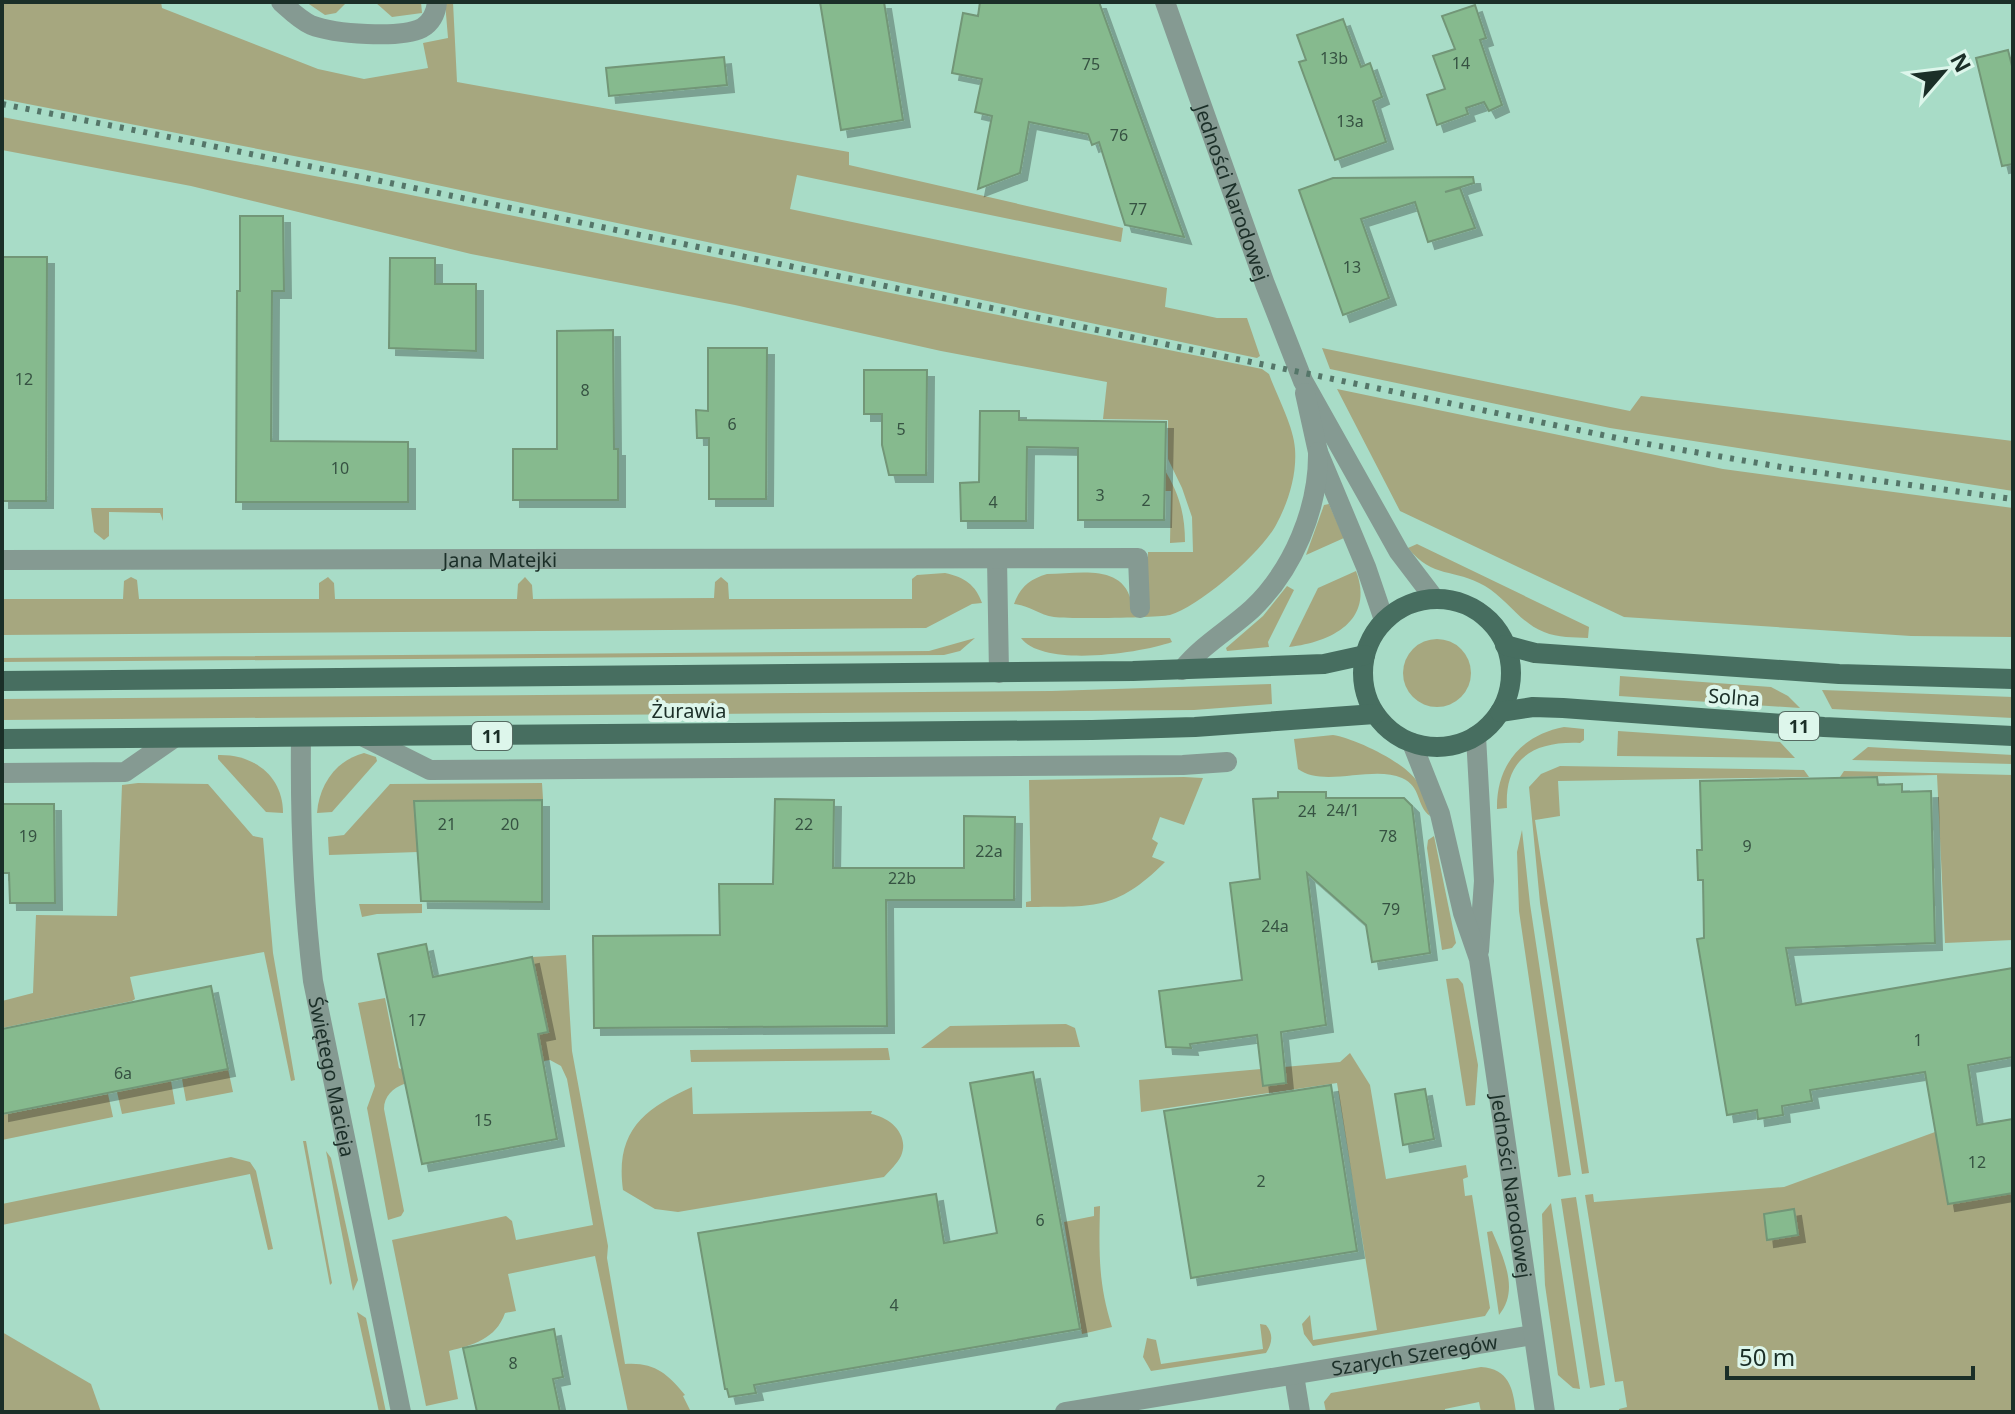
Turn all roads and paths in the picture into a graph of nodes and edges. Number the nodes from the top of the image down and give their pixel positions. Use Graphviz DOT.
graph roads {
  1 [pos="281,2"];
  2 [pos="437,2"];
  3 [pos="1165,2"];
  4 [pos="1303,381"];
  5 [pos="1318,452"];
  6 [pos="997,559"];
  7 [pos="2,560"];
  8 [pos="1434,598"];
  9 [pos="1140,608"];
  10 [pos="1384,620"];
  11 [pos="1505,645"];
  12 [pos="1365,655"];
  13 [pos="1182,670"];
  14 [pos="999,673"];
  15 [pos="2013,679"];
  16 [pos="2,681"];
  17 [pos="1500,712"];
  18 [pos="1375,714"];
  19 [pos="1476,736"];
  20 [pos="2013,736"];
  21 [pos="301,737"];
  22 [pos="364,737"];
  23 [pos="174,738"];
  24 [pos="2,739"];
  25 [pos="1412,743"];
  26 [pos="1227,762"];
  27 [pos="2,773"];
  28 [pos="1479,959"];
  29 [pos="1533,1335"];
  30 [pos="1294,1375"];
  31 [pos="401,1412"];
  32 [pos="1065,1412"];
  33 [pos="1300,1412"];
  34 [pos="1545,1412"];
  1 -- 2 [label="street"];
  3 -- 4 [label="street, Jedności Narodowej"];
  4 -- 5 [label="street, Jedności Narodowej"];
  4 -- 8 [label="street, Jedności Narodowej"];
  5 -- 10 [label="street, Jedności Narodowej"];
  5 -- 13 [label="street"];
  6 -- 7 [label="street, Jana Matejki"];
  6 -- 9 [label="street, Jana Matejki"];
  6 -- 14 [label="street"];
  8 -- 10 [label="main road"];
  8 -- 11 [label="main road"];
  10 -- 12 [label="main road"];
  11 -- 15 [label="main road, Solna"];
  11 -- 17 [label="main road"];
  12 -- 13 [label="main road, Żurawia"];
  12 -- 18 [label="main road"];
  13 -- 14 [label="main road, Żurawia"];
  14 -- 16 [label="main road, Żurawia"];
  17 -- 19 [label="main road"];
  17 -- 20 [label="main road, Solna / 11"];
  18 -- 22 [label="main road, Żurawia / 11"];
  18 -- 25 [label="main road"];
  19 -- 25 [label="main road"];
  19 -- 28 [label="street, Jedności Narodowej"];
  21 -- 22 [label="main road, Żurawia / 11"];
  21 -- 23 [label="main road, Żurawia / 11"];
  21 -- 31 [label="street, Świętego Macieja"];
  22 -- 26 [label="street"];
  23 -- 24 [label="main road, Żurawia / 11"];
  23 -- 27 [label="street"];
  25 -- 28 [label="street, Jedności Narodowej"];
  28 -- 29 [label="street, Jedności Narodowej"];
  29 -- 30 [label="street, Szarych Szeregów"];
  29 -- 34 [label="street, Jedności Narodowej"];
  30 -- 32 [label="street, Szarych Szeregów"];
  30 -- 33 [label="street"];
}
